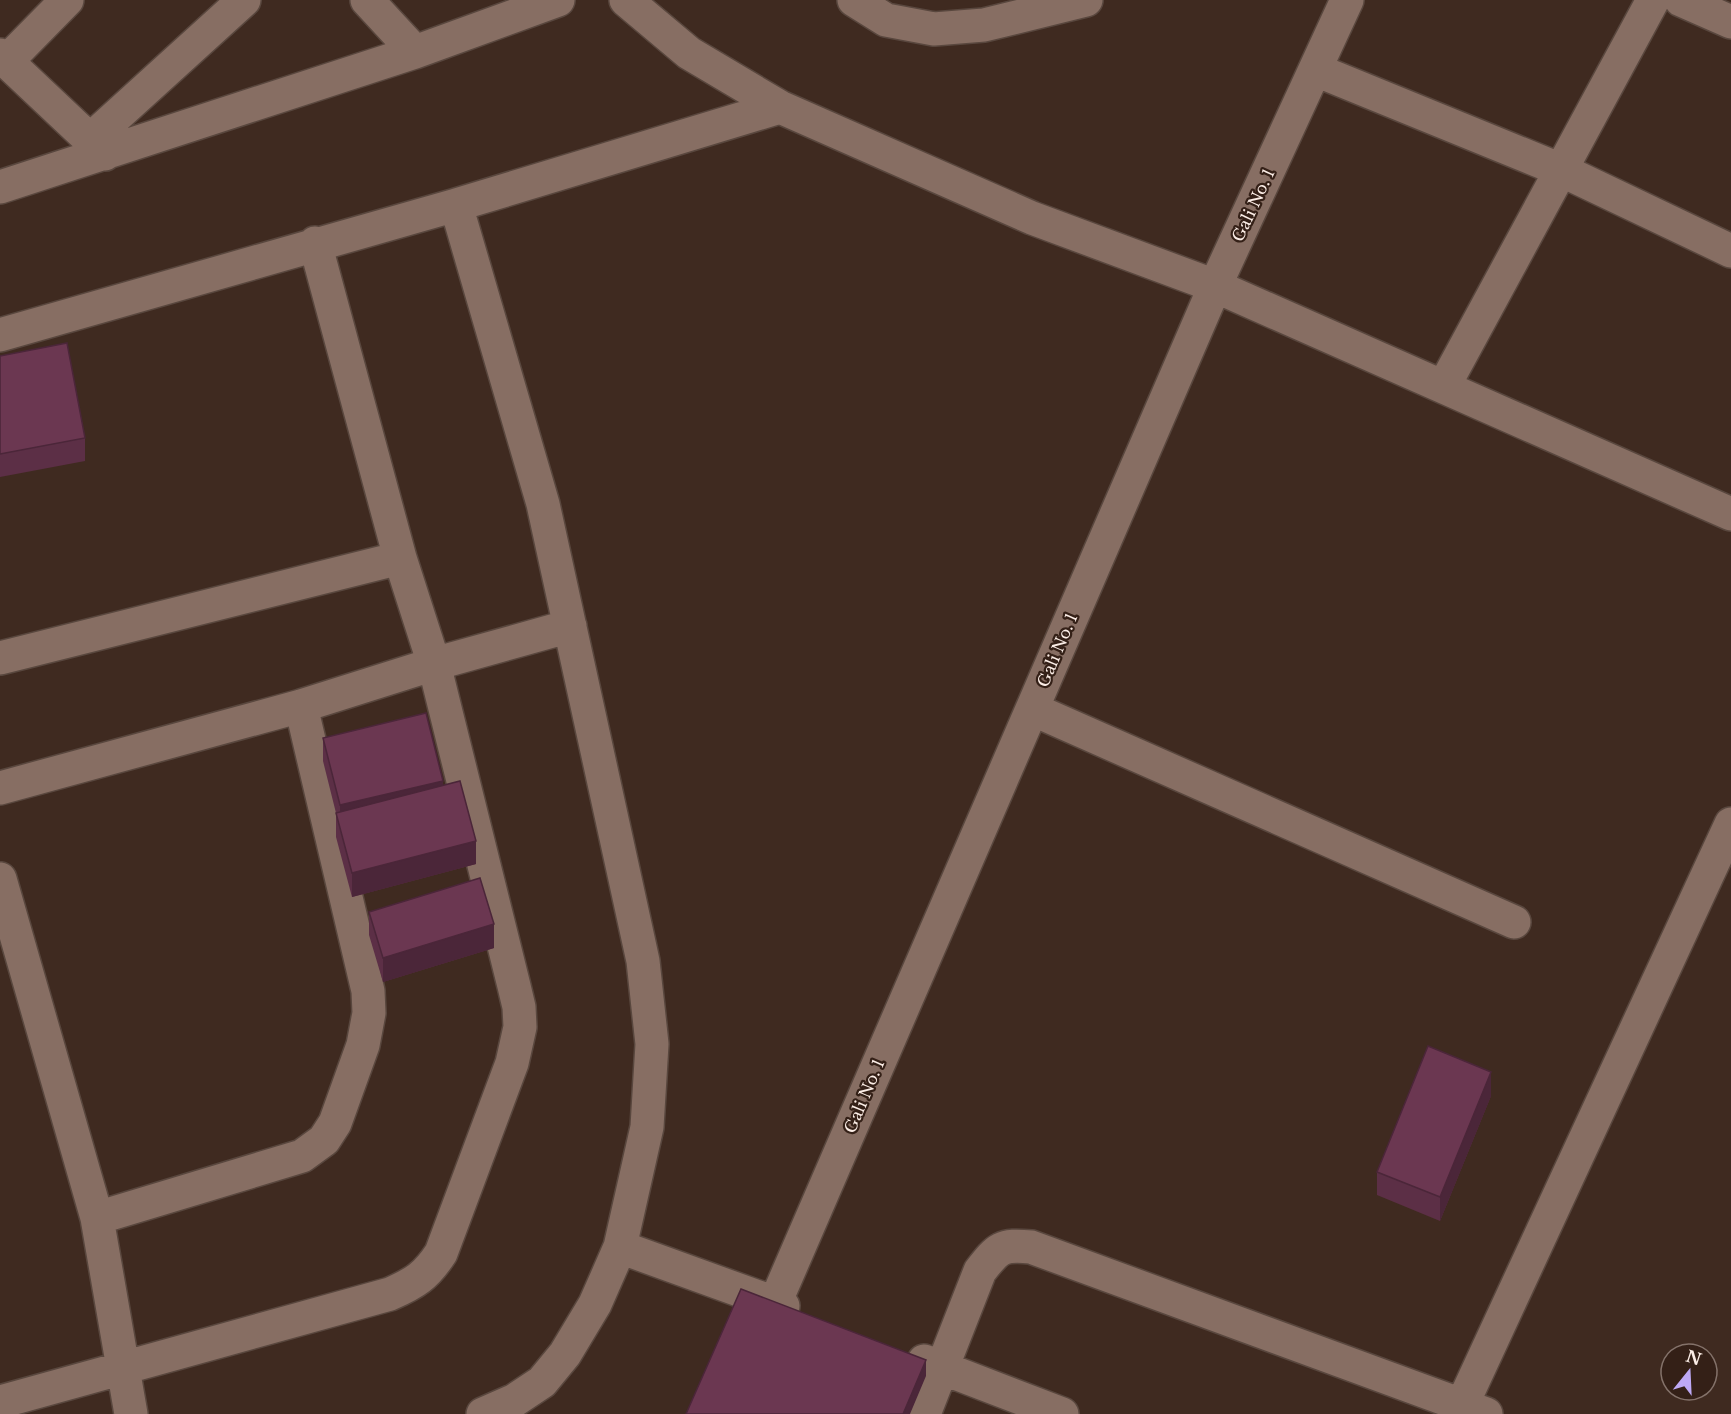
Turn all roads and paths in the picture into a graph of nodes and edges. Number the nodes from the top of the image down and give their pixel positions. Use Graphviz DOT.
graph roads {
  1 [pos="67,0"];
  2 [pos="243,0"];
  3 [pos="367,0"];
  4 [pos="558,0"];
  5 [pos="626,0"];
  6 [pos="854,0"];
  7 [pos="1086,0"];
  8 [pos="1347,0"];
  9 [pos="1653,0"];
  10 [pos="1681,0"];
  11 [pos="1731,22"];
  12 [pos="415,52"];
  13 [pos="3,58"];
  14 [pos="1316,70"];
  15 [pos="780,107"];
  16 [pos="97,147"];
  17 [pos="1562,170"];
  18 [pos="0,188"];
  19 [pos="456,205"];
  20 [pos="315,243"];
  21 [pos="1731,251"];
  22 [pos="1188,276"];
  23 [pos="0,334"];
  24 [pos="1444,386"];
  25 [pos="1731,514"];
  26 [pos="400,558"];
  27 [pos="570,626"];
  28 [pos="0,658"];
  29 [pos="434,664"];
  30 [pos="301,706"];
  31 [pos="1032,709"];
  32 [pos="0,788"];
  33 [pos="1731,824"];
  34 [pos="0,879"];
  35 [pos="1514,922"];
  36 [pos="98,1218"];
  37 [pos="620,1247"];
  38 [pos="761,1298"];
  39 [pos="807,1315"];
  40 [pos="892,1348"];
  41 [pos="124,1367"];
  42 [pos="943,1369"];
  43 [pos="1,1399"];
  44 [pos="1474,1410"];
  45 [pos="131,1414"];
  46 [pos="483,1414"];
  47 [pos="924,1414"];
  48 [pos="1062,1414"];
  1 -- 13 [label="street"];
  2 -- 16 [label="street"];
  3 -- 12 [label="street"];
  4 -- 12 [label="street"];
  5 -- 15 [label="street"];
  6 -- 7 [label="street"];
  8 -- 14 [label="street, Gali No. 1"];
  9 -- 17 [label="street"];
  10 -- 11 [label="street"];
  12 -- 16 [label="street"];
  13 -- 16 [label="street"];
  14 -- 17 [label="street"];
  14 -- 22 [label="street, Gali No. 1"];
  15 -- 19 [label="street"];
  15 -- 22 [label="street"];
  16 -- 18 [label="street"];
  17 -- 21 [label="street"];
  17 -- 24 [label="street"];
  19 -- 20 [label="street"];
  19 -- 27 [label="street"];
  20 -- 23 [label="street"];
  20 -- 26 [label="street"];
  22 -- 24 [label="street"];
  22 -- 31 [label="street, Gali No. 1"];
  24 -- 25 [label="street"];
  26 -- 28 [label="street"];
  26 -- 29 [label="street"];
  27 -- 29 [label="street"];
  27 -- 37 [label="street"];
  29 -- 30 [label="street"];
  29 -- 41 [label="street"];
  30 -- 32 [label="street"];
  30 -- 36 [label="street"];
  31 -- 35 [label="street"];
  31 -- 38 [label="street, Gali No. 1"];
  33 -- 44 [label="street"];
  34 -- 36 [label="street"];
  36 -- 41 [label="street"];
  37 -- 38 [label="street"];
  37 -- 46 [label="street"];
  38 -- 39 [label="street"];
  40 -- 42 [label="street"];
  41 -- 43 [label="street"];
  41 -- 45 [label="street"];
  42 -- 44 [label="street"];
  42 -- 47 [label="street"];
  42 -- 48 [label="street"];
}
